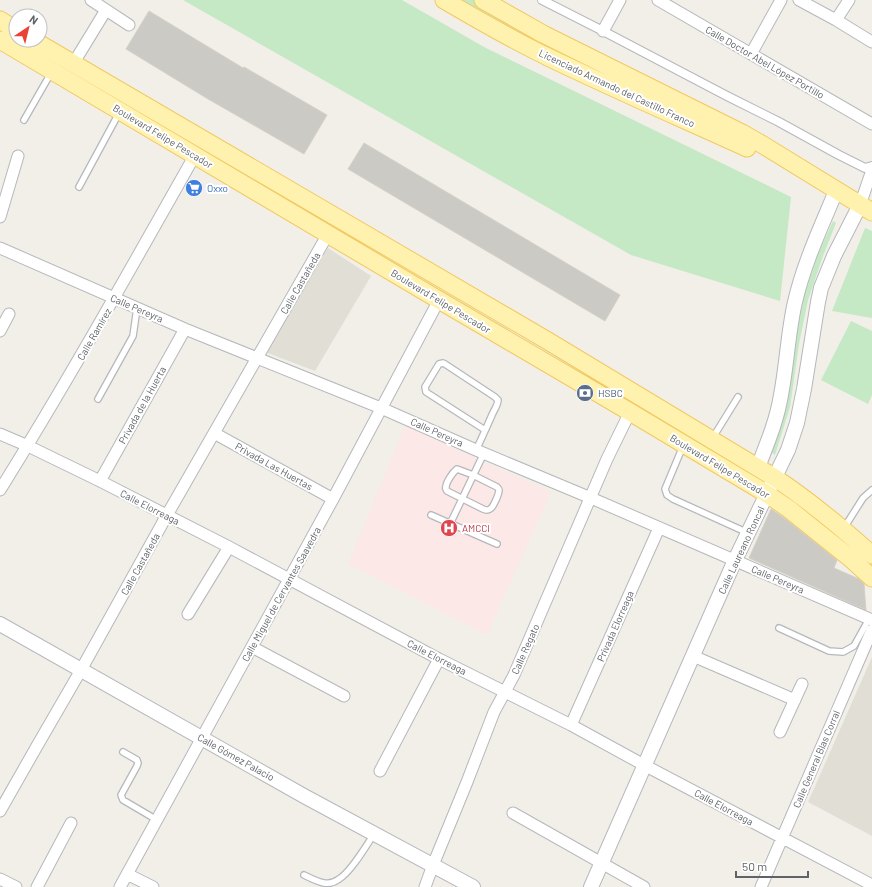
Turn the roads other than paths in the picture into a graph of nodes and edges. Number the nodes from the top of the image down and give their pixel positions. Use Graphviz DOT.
graph roads {
  1 [pos="91,0"];
  2 [pos="444,0"];
  3 [pos="483,0"];
  4 [pos="542,0"];
  5 [pos="620,0"];
  6 [pos="658,0"];
  7 [pos="781,0"];
  8 [pos="799,0"];
  9 [pos="849,0"];
  10 [pos="106,10"];
  11 [pos="836,20"];
  12 [pos="129,24"];
  13 [pos="603,31"];
  14 [pos="0,40"];
  15 [pos="872,42"];
  16 [pos="46,48"];
  17 [pos="751,54"];
  18 [pos="73,64"];
  19 [pos="53,71"];
  20 [pos="120,111"];
  21 [pos="24,120"];
  22 [pos="872,124"];
  23 [pos="214,145"];
  24 [pos="196,155"];
  25 [pos="18,156"];
  26 [pos="795,165"];
  27 [pos="872,166"];
  28 [pos="872,170"];
  29 [pos="79,187"];
  30 [pos="836,190"];
  31 [pos="866,209"];
  32 [pos="0,217"];
  33 [pos="328,234"];
  34 [pos="0,248"];
  35 [pos="115,298"];
  36 [pos="439,300"];
  37 [pos="137,308"];
  38 [pos="9,314"];
  39 [pos="185,329"];
  40 [pos="0,331"];
  41 [pos="257,358"];
  42 [pos="738,397"];
  43 [pos="98,399"];
  44 [pos="381,408"];
  45 [pos="630,412"];
  46 [pos="485,430"];
  47 [pos="214,433"];
  48 [pos="0,434"];
  49 [pos="712,439"];
  50 [pos="683,444"];
  51 [pos="28,446"];
  52 [pos="480,451"];
  53 [pos="758,467"];
  54 [pos="473,475"];
  55 [pos="775,478"];
  56 [pos="100,481"];
  57 [pos="0,490"];
  58 [pos="872,490"];
  59 [pos="768,494"];
  60 [pos="591,498"];
  61 [pos="333,499"];
  62 [pos="462,499"];
  63 [pos="167,515"];
  64 [pos="430,515"];
  65 [pos="450,524"];
  66 [pos="660,528"];
  67 [pos="843,529"];
  68 [pos="748,534"];
  69 [pos="497,544"];
  70 [pos="228,547"];
  71 [pos="872,555"];
  72 [pos="735,560"];
  73 [pos="872,578"];
  74 [pos="289,579"];
  75 [pos="188,614"];
  76 [pos="871,619"];
  77 [pos="0,624"];
  78 [pos="779,628"];
  79 [pos="872,630"];
  80 [pos="252,647"];
  81 [pos="693,656"];
  82 [pos="439,659"];
  83 [pos="81,670"];
  84 [pos="802,684"];
  85 [pos="505,692"];
  86 [pos="344,696"];
  87 [pos="794,700"];
  88 [pos="571,725"];
  89 [pos="780,732"];
  90 [pos="201,738"];
  91 [pos="123,752"];
  92 [pos="644,765"];
  93 [pos="380,771"];
  94 [pos="0,811"];
  95 [pos="513,813"];
  96 [pos="157,820"];
  97 [pos="71,823"];
  98 [pos="374,834"];
  99 [pos="782,838"];
  100 [pos="602,863"];
  101 [pos="433,865"];
  102 [pos="127,874"];
  103 [pos="304,875"];
  104 [pos="0,880"];
  105 [pos="872,885"];
  106 [pos="16,887"];
  107 [pos="38,887"];
  108 [pos="120,887"];
  109 [pos="153,887"];
  110 [pos="425,887"];
  111 [pos="473,887"];
  112 [pos="591,887"];
  113 [pos="644,887"];
  114 [pos="761,887"];
  1 -- 10 [label="street"];
  2 -- 26 [label="main road, Licenciado Armando del Castillo Franco"];
  3 -- 26 [label="main road, Licenciado Armando del Castillo Franco"];
  4 -- 13 [label="street"];
  5 -- 13 [label="street"];
  6 -- 17 [label="street, Calle Doctor Abel López Portillo"];
  7 -- 17 [label="street"];
  8 -- 11 [label="street"];
  9 -- 11 [label="street"];
  10 -- 12 [label="street"];
  10 -- 18 [label="street"];
  11 -- 15 [label="street"];
  13 -- 27 [label="street"];
  14 -- 19 [label="main road, Boulevard Felipe Pescador"];
  16 -- 18 [label="main road, Boulevard Felipe Pescador"];
  17 -- 22 [label="street, Calle Doctor Abel López Portillo"];
  18 -- 23 [label="main road, Boulevard Felipe Pescador"];
  19 -- 20 [label="main road, Boulevard Felipe Pescador"];
  19 -- 21 [label="lane"];
  20 -- 24 [label="main road, Boulevard Felipe Pescador"];
  20 -- 29 [label="lane"];
  23 -- 24 [label="main road"];
  23 -- 49 [label="main road, Boulevard Felipe Pescador"];
  24 -- 33 [label="main road, Boulevard Felipe Pescador"];
  24 -- 35 [label="street, Calle Ramírez"];
  25 -- 32 [label="street"];
  26 -- 30 [label="main road, Licenciado Armando del Castillo Franco"];
  28 -- 31 [label="street"];
  30 -- 31 [label="main road, Licenciado Armando del Castillo Franco"];
  30 -- 53 [label="street"];
  31 -- 55 [label="street, Calle Laureano Roncal"];
  33 -- 36 [label="main road, Boulevard Felipe Pescador"];
  33 -- 41 [label="street, Calle Castañeda"];
  34 -- 35 [label="street, Calle Pereyra"];
  35 -- 37 [label="street, Calle Pereyra"];
  35 -- 51 [label="street, Calle Ramírez"];
  36 -- 44 [label="street, Calle Miguel de Cervantes Saavedra"];
  36 -- 45 [label="main road, Boulevard Felipe Pescador"];
  37 -- 39 [label="street, Calle Pereyra"];
  37 -- 43 [label="lane"];
  38 -- 40 [label="street"];
  39 -- 41 [label="street, Calle Pereyra"];
  39 -- 56 [label="street, Privada de la Huerta"];
  41 -- 44 [label="street, Calle Pereyra"];
  41 -- 47 [label="street, Calle Castañeda"];
  42 -- 49 [label="lane"];
  44 -- 52 [label="street, Calle Pereyra"];
  44 -- 61 [label="street, Calle Miguel de Cervantes Saavedra"];
  45 -- 50 [label="main road, Boulevard Felipe Pescador"];
  45 -- 60 [label="street, Calle Regato"];
  46 -- 46 [label="lane"];
  46 -- 52 [label="lane"];
  47 -- 61 [label="street, Privada Las Huertas"];
  47 -- 63 [label="street, Calle Castañeda"];
  48 -- 51 [label="street, Calle Elorreaga"];
  49 -- 53 [label="main road, Boulevard Felipe Pescador"];
  50 -- 59 [label="main road, Boulevard Felipe Pescador"];
  50 -- 68 [label="lane"];
  51 -- 56 [label="street, Calle Elorreaga"];
  51 -- 57 [label="street, Calle Ramírez"];
  52 -- 54 [label="lane"];
  52 -- 60 [label="street, Calle Pereyra"];
  53 -- 55 [label="main road, Boulevard Felipe Pescador"];
  54 -- 62 [label="lane"];
  54 -- 62 [label="lane"];
  54 -- 62 [label="lane"];
  55 -- 59 [label="street, Calle Laureano Roncal"];
  55 -- 67 [label="main road, Boulevard Felipe Pescador"];
  56 -- 63 [label="street, Calle Elorreaga"];
  58 -- 67 [label="lane"];
  59 -- 68 [label="street, Calle Laureano Roncal"];
  59 -- 73 [label="main road, Boulevard Felipe Pescador"];
  60 -- 66 [label="street, Calle Pereyra"];
  60 -- 85 [label="street, Calle Regato"];
  61 -- 74 [label="street, Calle Miguel de Cervantes Saavedra"];
  62 -- 65 [label="lane"];
  63 -- 70 [label="street, Calle Elorreaga"];
  63 -- 83 [label="street, Calle Castañeda"];
  64 -- 65 [label="lane"];
  65 -- 69 [label="lane"];
  66 -- 72 [label="street, Calle Pereyra"];
  66 -- 88 [label="street, Privada Elorreaga"];
  67 -- 71 [label="main road, Boulevard Felipe Pescador"];
  68 -- 72 [label="street, Calle Laureano Roncal"];
  70 -- 74 [label="street, Calle Elorreaga"];
  70 -- 75 [label="street"];
  72 -- 76 [label="street, Calle Pereyra"];
  72 -- 81 [label="street, Calle Laureano Roncal"];
  74 -- 80 [label="street, Calle Miguel de Cervantes Saavedra"];
  74 -- 82 [label="street, Calle Elorreaga"];
  76 -- 78 [label="lane"];
  77 -- 83 [label="street, Calle Gómez Palacio"];
  79 -- 99 [label="street, Calle General Blas Corral"];
  80 -- 86 [label="street"];
  80 -- 90 [label="street, Calle Miguel de Cervantes Saavedra"];
  81 -- 87 [label="street"];
  81 -- 92 [label="street, Calle Laureano Roncal"];
  82 -- 85 [label="street, Calle Elorreaga"];
  82 -- 93 [label="street"];
  83 -- 90 [label="street, Calle Gómez Palacio"];
  83 -- 94 [label="street, Calle Castañeda"];
  84 -- 87 [label="street"];
  85 -- 88 [label="street, Calle Elorreaga"];
  85 -- 101 [label="street, Calle Regato"];
  87 -- 89 [label="street"];
  88 -- 92 [label="street, Calle Elorreaga"];
  90 -- 96 [label="street, Calle Miguel de Cervantes Saavedra"];
  90 -- 98 [label="street, Calle Gómez Palacio"];
  91 -- 96 [label="lane"];
  92 -- 99 [label="street, Calle Elorreaga"];
  92 -- 100 [label="street, Calle Laureano Roncal"];
  95 -- 100 [label="street"];
  96 -- 102 [label="street, Calle Miguel de Cervantes Saavedra"];
  97 -- 107 [label="street"];
  98 -- 101 [label="street, Calle Gómez Palacio"];
  98 -- 103 [label="lane"];
  99 -- 105 [label="street, Calle Elorreaga"];
  99 -- 114 [label="street, Calle General Blas Corral"];
  100 -- 112 [label="street, Calle Laureano Roncal"];
  100 -- 113 [label="street"];
  101 -- 110 [label="street, Calle Regato"];
  101 -- 111 [label="street, Calle Gómez Palacio"];
  102 -- 108 [label="street, Calle Miguel de Cervantes Saavedra"];
  102 -- 109 [label="street"];
  104 -- 106 [label="street"];
}
